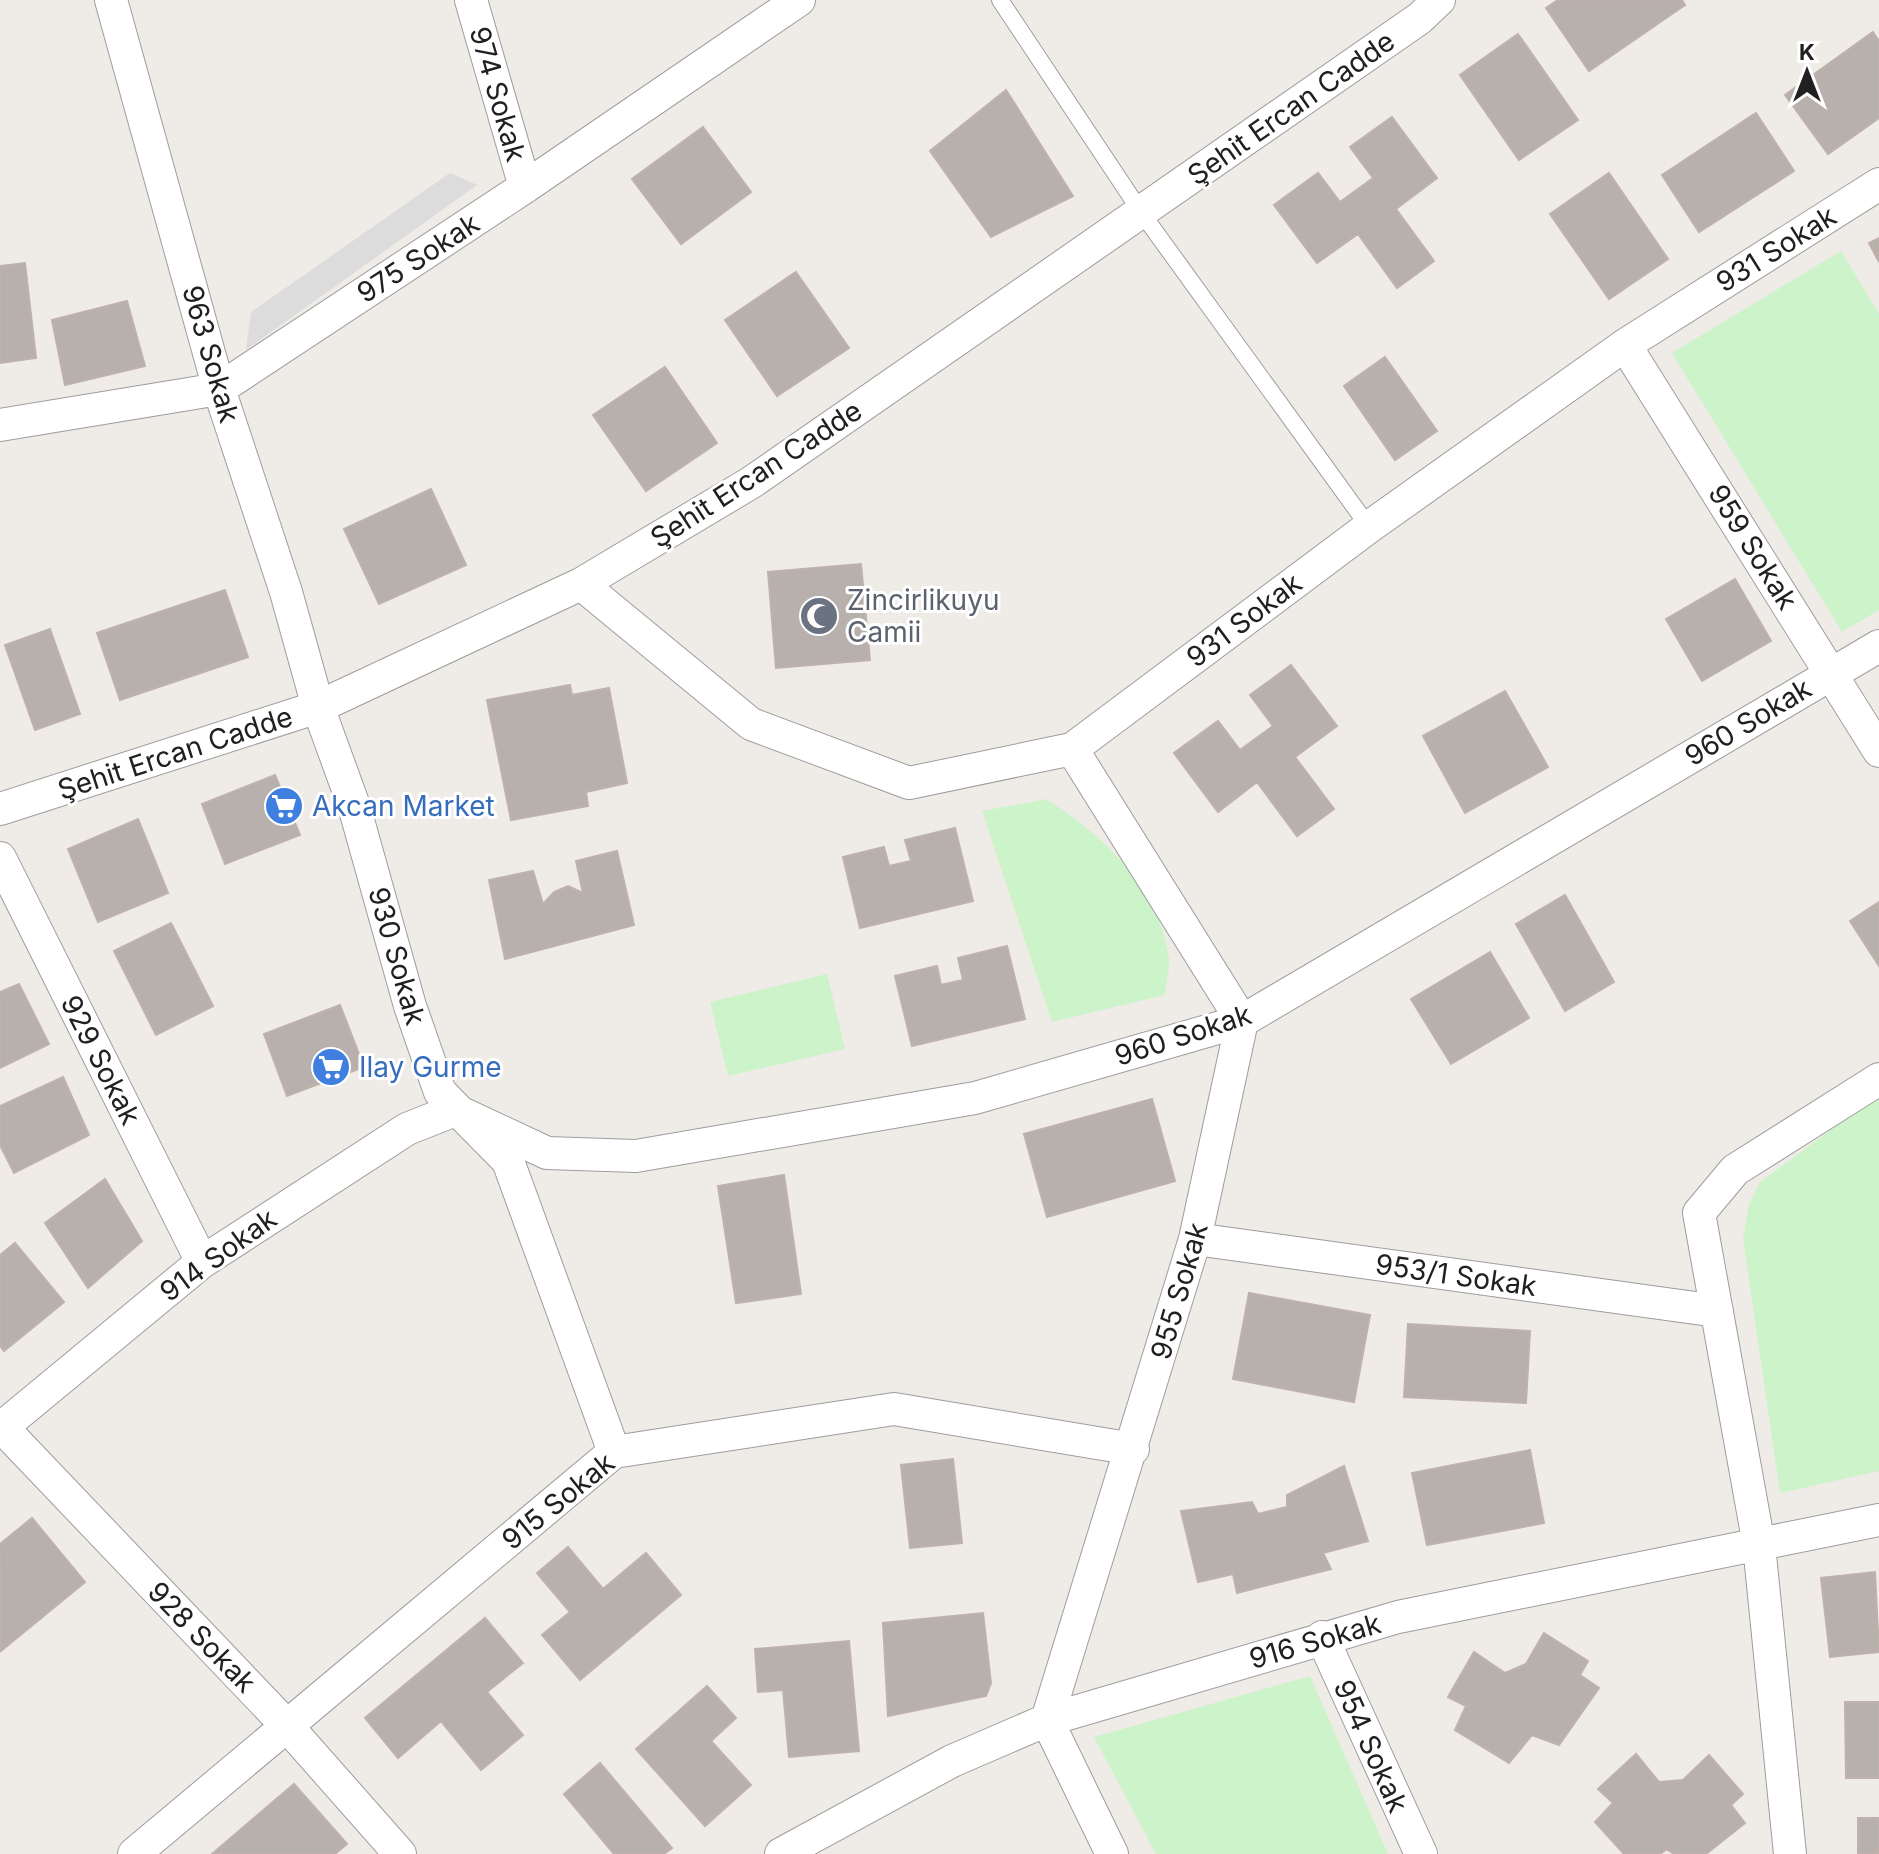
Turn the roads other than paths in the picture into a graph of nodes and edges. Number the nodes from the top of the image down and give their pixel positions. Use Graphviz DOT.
graph roads {
  1 [pos="111,0"];
  2 [pos="471,0"];
  3 [pos="799,0"];
  4 [pos="1000,0"];
  5 [pos="1439,0"];
  6 [pos="1879,184"];
  7 [pos="525,187"];
  8 [pos="1141,212"];
  9 [pos="1625,345"];
  10 [pos="219,389"];
  11 [pos="0,425"];
  12 [pos="1369,527"];
  13 [pos="581,584"];
  14 [pos="1879,646"];
  15 [pos="1832,672"];
  16 [pos="318,707"];
  17 [pos="1072,749"];
  18 [pos="1879,751"];
  19 [pos="0,809"];
  20 [pos="0,858"];
  21 [pos="1242,1021"];
  22 [pos="1879,1079"];
  23 [pos="455,1110"];
  24 [pos="1195,1239"];
  25 [pos="202,1262"];
  26 [pos="1717,1311"];
  27 [pos="1,1427"];
  28 [pos="1133,1449"];
  29 [pos="614,1452"];
  30 [pos="1879,1520"];
  31 [pos="1759,1545"];
  32 [pos="1322,1637"];
  33 [pos="1047,1720"];
  34 [pos="287,1726"];
  35 [pos="134,1854"];
  36 [pos="400,1854"];
  37 [pos="781,1854"];
  38 [pos="1112,1854"];
  39 [pos="1421,1854"];
  40 [pos="1790,1854"];
  1 -- 10 [label="street, 963 Sokak"];
  2 -- 7 [label="street, 974 Sokak"];
  3 -- 7 [label="street, 975 Sokak"];
  4 -- 8 [label="lane"];
  5 -- 8 [label="street, Şehit Ercan Cadde"];
  6 -- 9 [label="street, 931 Sokak"];
  7 -- 10 [label="street, 975 Sokak"];
  8 -- 12 [label="lane"];
  8 -- 13 [label="street, Şehit Ercan Cadde"];
  9 -- 12 [label="street, 931 Sokak"];
  9 -- 15 [label="street, 959 Sokak"];
  10 -- 11 [label="street, 975 Sokak"];
  10 -- 16 [label="street, 963 Sokak"];
  12 -- 17 [label="street, 931 Sokak"];
  13 -- 16 [label="street, Şehit Ercan Cadde"];
  13 -- 17 [label="street, 931 Sokak"];
  14 -- 15 [label="street, 960 Sokak"];
  15 -- 18 [label="street, 959 Sokak"];
  15 -- 21 [label="street, 960 Sokak"];
  16 -- 19 [label="street, Şehit Ercan Cadde"];
  16 -- 23 [label="street, 930 Sokak"];
  17 -- 21 [label="street"];
  20 -- 25 [label="street, 929 Sokak"];
  21 -- 23 [label="street, 960 Sokak"];
  21 -- 24 [label="street, 955 Sokak"];
  22 -- 26 [label="street"];
  23 -- 25 [label="street, 914 Sokak"];
  23 -- 29 [label="street, 930 Sokak"];
  24 -- 26 [label="street, 953/1 Sokak"];
  24 -- 28 [label="street, 955 Sokak"];
  25 -- 27 [label="street, 914 Sokak"];
  26 -- 31 [label="street"];
  27 -- 34 [label="street, 928 Sokak"];
  28 -- 29 [label="street, 915 Sokak"];
  28 -- 33 [label="street, 955 Sokak"];
  29 -- 34 [label="street, 915 Sokak"];
  30 -- 31 [label="street, 916 Sokak"];
  31 -- 32 [label="street, 916 Sokak"];
  31 -- 40 [label="street"];
  32 -- 33 [label="street, 916 Sokak"];
  32 -- 39 [label="street, 954 Sokak"];
  33 -- 37 [label="street, 916 Sokak"];
  33 -- 38 [label="street"];
  34 -- 35 [label="street, 915 Sokak"];
  34 -- 36 [label="street, 928 Sokak"];
}
